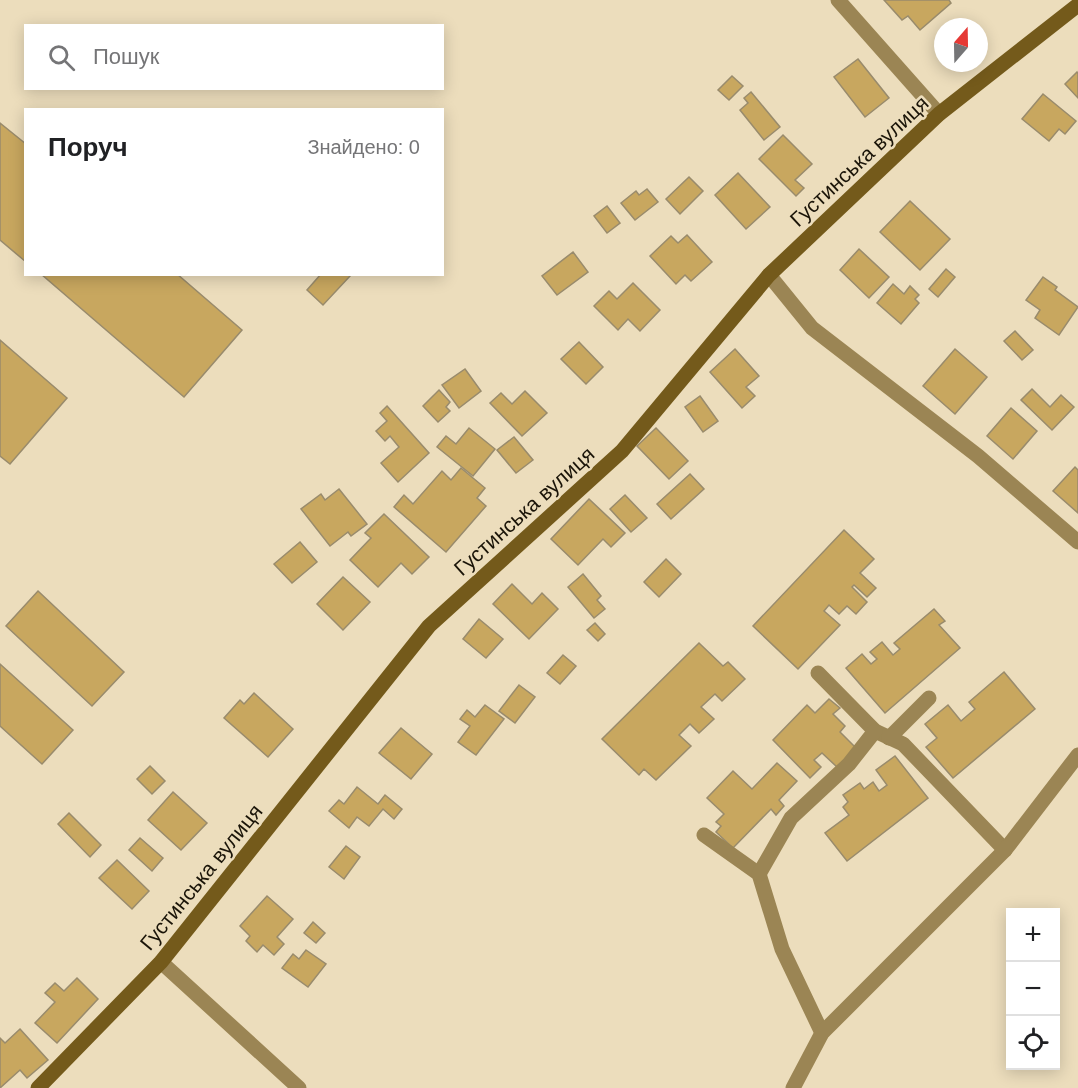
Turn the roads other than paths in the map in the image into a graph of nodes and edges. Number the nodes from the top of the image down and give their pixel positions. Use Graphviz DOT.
graph roads {
  1 [pos="838,0"];
  2 [pos="1078,5"];
  3 [pos="939,114"];
  4 [pos="769,275"];
  5 [pos="1078,542"];
  6 [pos="818,673"];
  7 [pos="929,698"];
  8 [pos="882,735"];
  9 [pos="1078,755"];
  10 [pos="704,836"];
  11 [pos="1005,850"];
  12 [pos="759,874"];
  13 [pos="161,962"];
  14 [pos="822,1033"];
  15 [pos="38,1088"];
  16 [pos="299,1088"];
  17 [pos="794,1088"];
  1 -- 3 [label="street"];
  2 -- 3 [label="main road, Густинська вулиця"];
  3 -- 4 [label="main road, Густинська вулиця"];
  4 -- 5 [label="street"];
  4 -- 13 [label="main road, Густинська вулиця"];
  6 -- 8 [label="street"];
  7 -- 8 [label="street"];
  8 -- 11 [label="street"];
  8 -- 12 [label="street"];
  9 -- 11 [label="street"];
  10 -- 12 [label="street"];
  11 -- 14 [label="street"];
  12 -- 14 [label="street"];
  13 -- 15 [label="main road, Густинська вулиця"];
  13 -- 16 [label="street"];
  14 -- 17 [label="street"];
}
